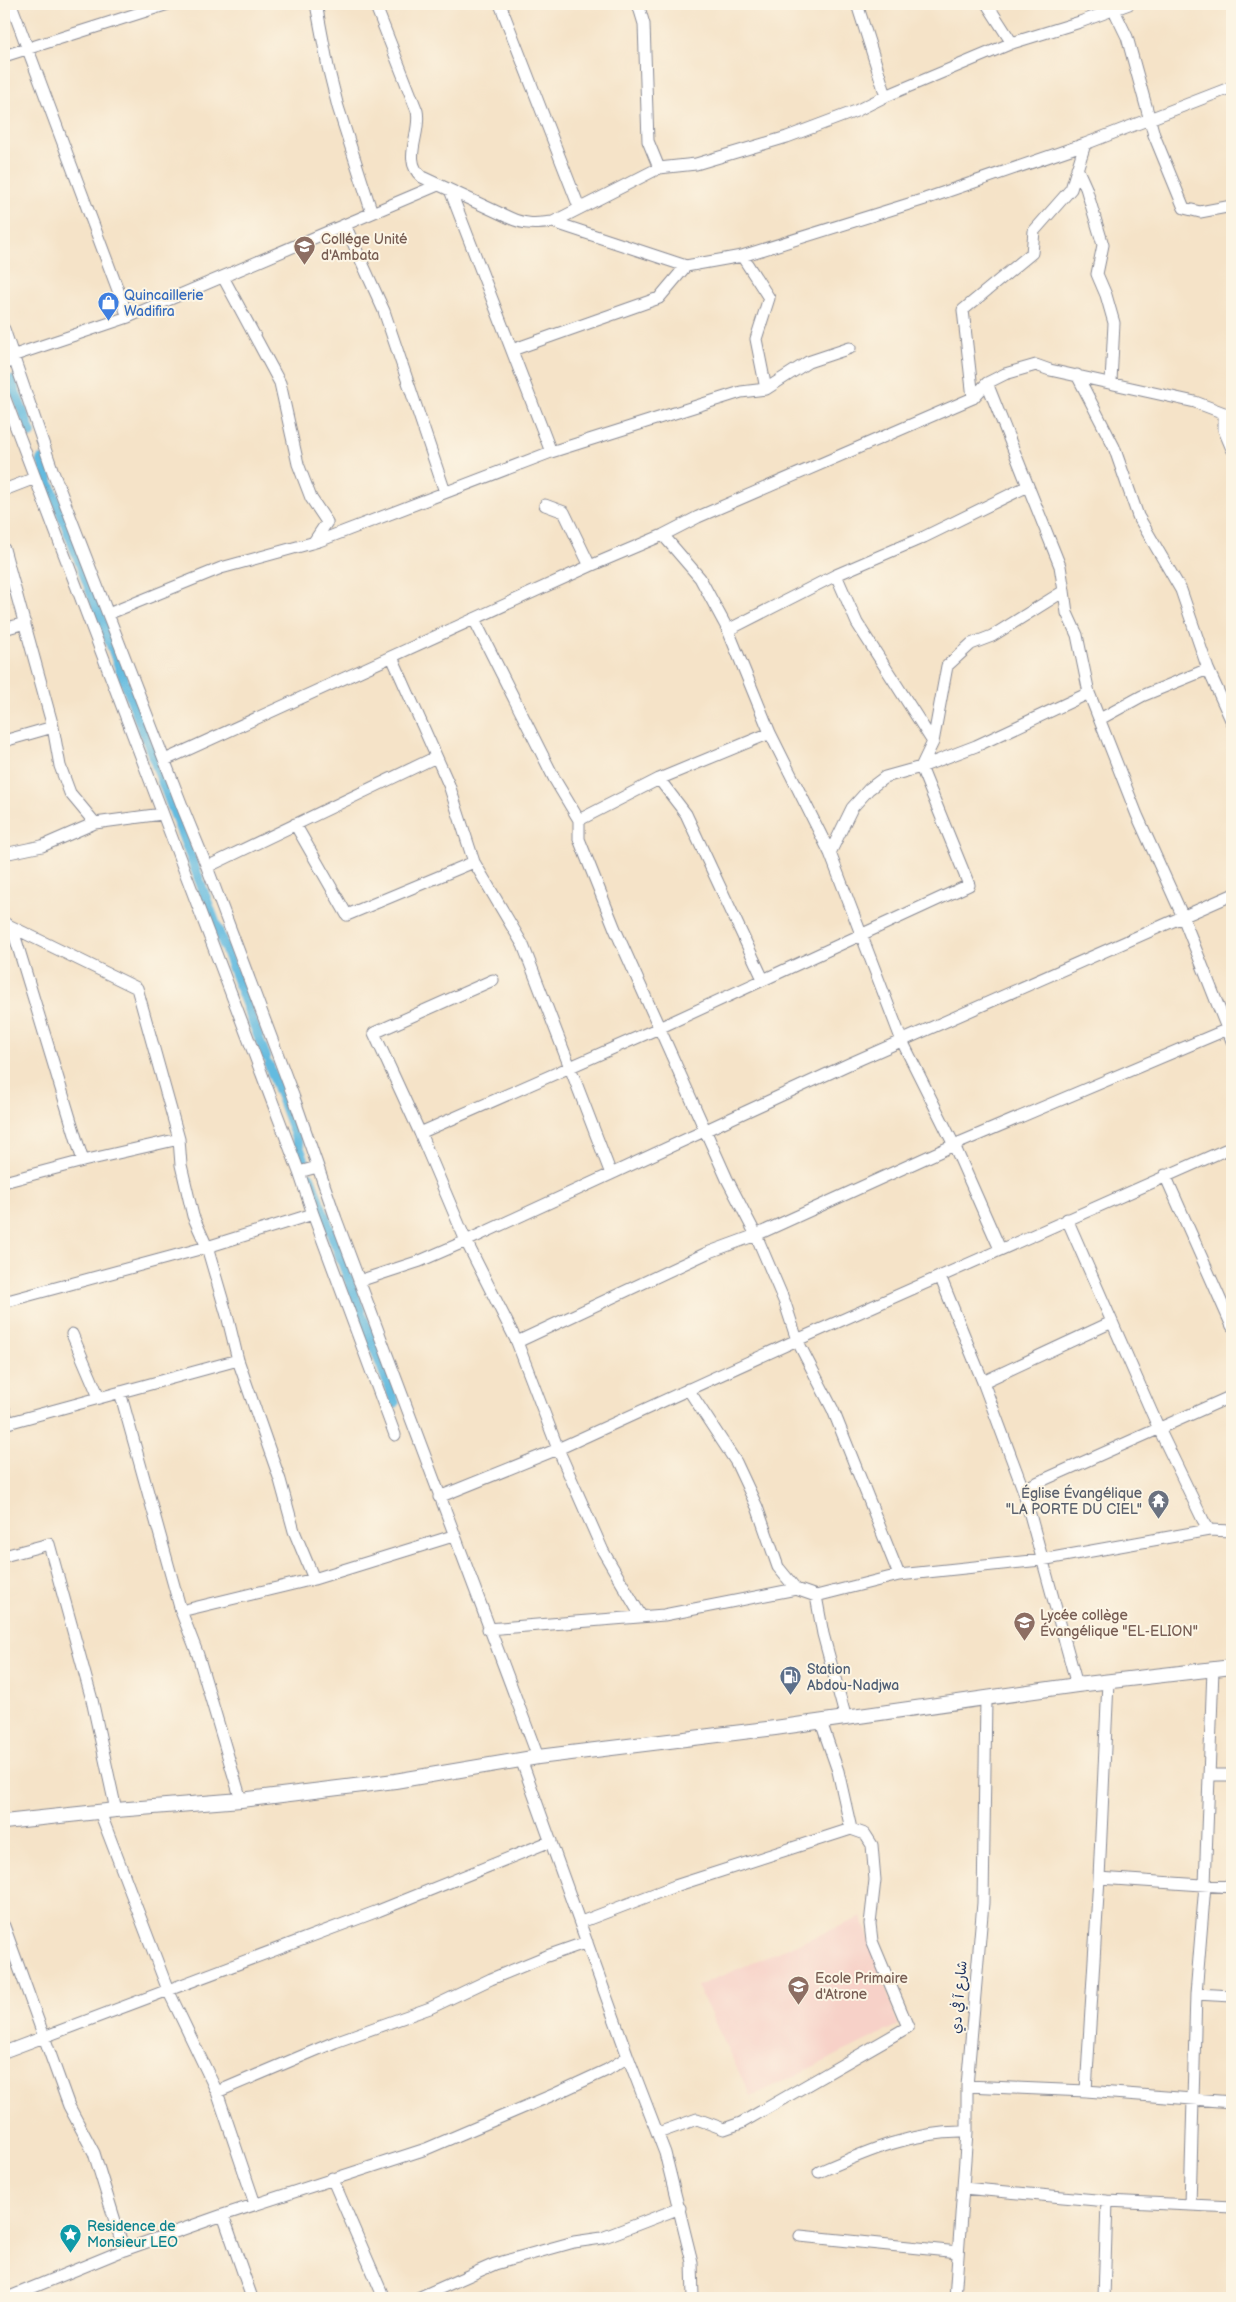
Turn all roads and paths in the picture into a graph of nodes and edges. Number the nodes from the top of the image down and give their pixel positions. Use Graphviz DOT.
graph roads {
  1 [pos="11,4"];
  2 [pos="168,4"];
  3 [pos="316,4"];
  4 [pos="375,4"];
  5 [pos="500,4"];
  6 [pos="638,4"];
  7 [pos="857,4"];
  8 [pos="987,4"];
  9 [pos="1129,4"];
  10 [pos="1112,6"];
  11 [pos="1012,43"];
  12 [pos="27,49"];
  13 [pos="4,56"];
  14 [pos="1232,87"];
  15 [pos="886,96"];
  16 [pos="1150,119"];
  17 [pos="1085,144"];
  18 [pos="659,168"];
  19 [pos="1077,168"];
  20 [pos="438,185"];
  21 [pos="450,190"];
  22 [pos="1232,206"];
  23 [pos="579,207"];
  24 [pos="372,213"];
  25 [pos="553,222"];
  26 [pos="345,225"];
  27 [pos="742,256"];
  28 [pos="686,266"];
  29 [pos="223,277"];
  30 [pos="128,316"];
  31 [pos="4,329"];
  32 [pos="850,348"];
  33 [pos="512,350"];
  34 [pos="14,355"];
  35 [pos="4,366"];
  36 [pos="1078,375"];
  37 [pos="1111,382"];
  38 [pos="987,383"];
  39 [pos="766,389"];
  40 [pos="4,396"];
  41 [pos="973,398"];
  42 [pos="1228,414"];
  43 [pos="1232,449"];
  44 [pos="551,452"];
  45 [pos="36,478"];
  46 [pos="1028,486"];
  47 [pos="4,490"];
  48 [pos="445,492"];
  49 [pos="545,505"];
  50 [pos="663,536"];
  51 [pos="313,543"];
  52 [pos="4,549"];
  53 [pos="590,566"];
  54 [pos="836,575"];
  55 [pos="1064,591"];
  56 [pos="108,614"];
  57 [pos="474,619"];
  58 [pos="25,623"];
  59 [pos="4,628"];
  60 [pos="728,630"];
  61 [pos="392,656"];
  62 [pos="1208,669"];
  63 [pos="1089,693"];
  64 [pos="1100,719"];
  65 [pos="1232,722"];
  66 [pos="53,727"];
  67 [pos="770,734"];
  68 [pos="4,741"];
  69 [pos="933,742"];
  70 [pos="436,757"];
  71 [pos="165,760"];
  72 [pos="921,767"];
  73 [pos="659,778"];
  74 [pos="162,814"];
  75 [pos="579,820"];
  76 [pos="94,823"];
  77 [pos="295,824"];
  78 [pos="830,853"];
  79 [pos="4,854"];
  80 [pos="474,862"];
  81 [pos="208,867"];
  82 [pos="1232,895"];
  83 [pos="1183,918"];
  84 [pos="8,925"];
  85 [pos="862,934"];
  86 [pos="763,979"];
  87 [pos="493,980"];
  88 [pos="658,1028"];
  89 [pos="1228,1030"];
  90 [pos="902,1041"];
  91 [pos="1232,1041"];
  92 [pos="568,1066"];
  93 [pos="705,1131"];
  94 [pos="420,1133"];
  95 [pos="179,1139"];
  96 [pos="954,1145"];
  97 [pos="1232,1147"];
  98 [pos="83,1161"];
  99 [pos="317,1166"];
  100 [pos="299,1172"];
  101 [pos="610,1174"];
  102 [pos="1165,1175"];
  103 [pos="4,1182"];
  104 [pos="313,1214"];
  105 [pos="1067,1219"];
  106 [pos="756,1236"];
  107 [pos="466,1241"];
  108 [pos="206,1247"];
  109 [pos="1000,1249"];
  110 [pos="940,1276"];
  111 [pos="359,1281"];
  112 [pos="4,1302"];
  113 [pos="1112,1322"];
  114 [pos="1232,1326"];
  115 [pos="72,1334"];
  116 [pos="797,1340"];
  117 [pos="517,1342"];
  118 [pos="238,1360"];
  119 [pos="983,1382"];
  120 [pos="688,1389"];
  121 [pos="120,1392"];
  122 [pos="1232,1396"];
  123 [pos="99,1397"];
  124 [pos="4,1408"];
  125 [pos="6,1424"];
  126 [pos="1159,1429"];
  127 [pos="395,1434"];
  128 [pos="558,1449"];
  129 [pos="1023,1489"];
  130 [pos="439,1497"];
  131 [pos="1209,1530"];
  132 [pos="1232,1531"];
  133 [pos="453,1536"];
  134 [pos="4,1556"];
  135 [pos="1041,1560"];
  136 [pos="899,1575"];
  137 [pos="314,1578"];
  138 [pos="796,1590"];
  139 [pos="816,1596"];
  140 [pos="181,1611"];
  141 [pos="641,1616"];
  142 [pos="488,1629"];
  143 [pos="1232,1667"];
  144 [pos="1213,1669"];
  145 [pos="1108,1682"];
  146 [pos="1076,1685"];
  147 [pos="986,1699"];
  148 [pos="846,1719"];
  149 [pos="821,1722"];
  150 [pos="538,1758"];
  151 [pos="522,1762"];
  152 [pos="1211,1775"];
  153 [pos="1232,1776"];
  154 [pos="242,1800"];
  155 [pos="116,1810"];
  156 [pos="100,1812"];
  157 [pos="4,1822"];
  158 [pos="851,1829"];
  159 [pos="551,1841"];
  160 [pos="1100,1878"];
  161 [pos="1205,1885"];
  162 [pos="1232,1887"];
  163 [pos="581,1922"];
  164 [pos="4,1926"];
  165 [pos="587,1942"];
  166 [pos="168,1990"];
  167 [pos="1196,1994"];
  168 [pos="1232,1996"];
  169 [pos="43,2038"];
  170 [pos="4,2052"];
  171 [pos="628,2057"];
  172 [pos="967,2086"];
  173 [pos="217,2092"];
  174 [pos="1086,2092"];
  175 [pos="1192,2100"];
  176 [pos="1232,2102"];
  177 [pos="967,2132"];
  178 [pos="658,2133"];
  179 [pos="818,2172"];
  180 [pos="332,2178"];
  181 [pos="963,2188"];
  182 [pos="1107,2201"];
  183 [pos="255,2204"];
  184 [pos="1190,2205"];
  185 [pos="1232,2207"];
  186 [pos="680,2208"];
  187 [pos="222,2215"];
  188 [pos="800,2236"];
  189 [pos="124,2250"];
  190 [pos="958,2252"];
  191 [pos="7,2298"];
  192 [pos="252,2298"];
  193 [pos="384,2298"];
  194 [pos="418,2298"];
  195 [pos="693,2298"];
  196 [pos="955,2298"];
  197 [pos="1104,2298"];
  1 -- 12 [label="street"];
  2 -- 12 [label="street"];
  3 -- 24 [label="street"];
  4 -- 20 [label="street"];
  5 -- 23 [label="street"];
  6 -- 18 [label="street"];
  7 -- 15 [label="street"];
  8 -- 11 [label="street"];
  9 -- 10 [label="street"];
  10 -- 11 [label="street"];
  10 -- 16 [label="street"];
  11 -- 15 [label="street"];
  12 -- 13 [label="street"];
  12 -- 30 [label="street"];
  14 -- 16 [label="street"];
  15 -- 18 [label="street"];
  16 -- 17 [label="street"];
  16 -- 22 [label="street"];
  17 -- 19 [label="street"];
  17 -- 27 [label="street"];
  18 -- 23 [label="street"];
  19 -- 37 [label="street"];
  19 -- 41 [label="street"];
  20 -- 21 [label="street"];
  20 -- 24 [label="street"];
  21 -- 25 [label="street"];
  21 -- 33 [label="street"];
  23 -- 25 [label="street"];
  24 -- 26 [label="street"];
  25 -- 28 [label="street"];
  26 -- 29 [label="street"];
  26 -- 48 [label="street"];
  27 -- 28 [label="street"];
  27 -- 39 [label="street"];
  28 -- 33 [label="street"];
  29 -- 30 [label="street"];
  29 -- 51 [label="street"];
  30 -- 34 [label="street"];
  31 -- 34 [label="street"];
  32 -- 39 [label="street"];
  33 -- 44 [label="street"];
  34 -- 35 [label="street"];
  34 -- 56 [label="street"];
  36 -- 37 [label="street"];
  36 -- 38 [label="street"];
  36 -- 62 [label="street"];
  37 -- 42 [label="street"];
  38 -- 41 [label="street"];
  38 -- 46 [label="street"];
  39 -- 44 [label="street"];
  40 -- 45 [label="street"];
  41 -- 50 [label="street"];
  42 -- 43 [label="street"];
  44 -- 48 [label="street"];
  45 -- 47 [label="street"];
  45 -- 74 [label="street"];
  46 -- 54 [label="street"];
  46 -- 55 [label="street"];
  48 -- 51 [label="street"];
  49 -- 53 [label="street"];
  50 -- 53 [label="street"];
  50 -- 60 [label="street"];
  51 -- 56 [label="street"];
  52 -- 58 [label="street"];
  53 -- 57 [label="street"];
  54 -- 60 [label="street"];
  54 -- 69 [label="street"];
  55 -- 63 [label="street"];
  55 -- 69 [label="street"];
  56 -- 71 [label="street"];
  57 -- 61 [label="street"];
  57 -- 75 [label="street"];
  58 -- 59 [label="street"];
  58 -- 66 [label="street"];
  60 -- 67 [label="street"];
  61 -- 70 [label="street"];
  61 -- 71 [label="street"];
  62 -- 64 [label="street"];
  62 -- 65 [label="street"];
  63 -- 64 [label="street"];
  63 -- 72 [label="street"];
  64 -- 83 [label="street"];
  66 -- 68 [label="street"];
  66 -- 76 [label="street"];
  67 -- 73 [label="street"];
  67 -- 78 [label="street"];
  69 -- 72 [label="street"];
  70 -- 77 [label="street"];
  70 -- 80 [label="street"];
  71 -- 81 [label="street"];
  72 -- 78 [label="street"];
  72 -- 85 [label="street"];
  73 -- 75 [label="street"];
  73 -- 86 [label="street"];
  74 -- 76 [label="street"];
  74 -- 100 [label="street"];
  75 -- 88 [label="street"];
  76 -- 79 [label="street"];
  77 -- 80 [label="street"];
  77 -- 81 [label="street"];
  78 -- 85 [label="street"];
  80 -- 92 [label="street"];
  81 -- 99 [label="street"];
  82 -- 83 [label="street"];
  83 -- 89 [label="street"];
  83 -- 90 [label="street"];
  84 -- 95 [label="street"];
  84 -- 98 [label="street"];
  85 -- 86 [label="street"];
  85 -- 90 [label="street"];
  86 -- 88 [label="street"];
  87 -- 94 [label="street"];
  88 -- 92 [label="street"];
  88 -- 93 [label="street"];
  89 -- 91 [label="street"];
  89 -- 96 [label="street"];
  90 -- 93 [label="street"];
  90 -- 96 [label="street"];
  92 -- 94 [label="street"];
  92 -- 101 [label="street"];
  93 -- 101 [label="street"];
  93 -- 106 [label="street"];
  94 -- 107 [label="street"];
  95 -- 98 [label="street"];
  95 -- 108 [label="street"];
  96 -- 106 [label="street"];
  96 -- 109 [label="street"];
  97 -- 102 [label="street"];
  98 -- 103 [label="street"];
  99 -- 100 [label="street"];
  99 -- 111 [label="street"];
  100 -- 104 [label="street"];
  101 -- 107 [label="street"];
  102 -- 105 [label="street"];
  102 -- 114 [label="street"];
  104 -- 108 [label="street"];
  104 -- 127 [label="street"];
  105 -- 109 [label="street"];
  105 -- 113 [label="street"];
  106 -- 116 [label="street"];
  106 -- 117 [label="street"];
  107 -- 111 [label="street"];
  107 -- 117 [label="street"];
  108 -- 112 [label="street"];
  108 -- 118 [label="street"];
  109 -- 110 [label="street"];
  110 -- 116 [label="street"];
  110 -- 119 [label="street"];
  111 -- 130 [label="street"];
  113 -- 119 [label="street"];
  113 -- 126 [label="street"];
  115 -- 123 [label="street"];
  116 -- 120 [label="street"];
  116 -- 136 [label="street"];
  117 -- 128 [label="street"];
  118 -- 121 [label="street"];
  118 -- 137 [label="street"];
  119 -- 129 [label="street"];
  120 -- 128 [label="street"];
  120 -- 138 [label="street"];
  121 -- 123 [label="street"];
  121 -- 140 [label="street"];
  122 -- 126 [label="street"];
  123 -- 125 [label="street"];
  124 -- 125 [label="street"];
  126 -- 129 [label="street"];
  126 -- 131 [label="street"];
  128 -- 130 [label="street"];
  128 -- 141 [label="street"];
  129 -- 135 [label="street"];
  130 -- 133 [label="street"];
  131 -- 132 [label="street"];
  131 -- 135 [label="street"];
  133 -- 137 [label="street"];
  133 -- 142 [label="street"];
  134 -- 155 [label="street"];
  135 -- 136 [label="street"];
  135 -- 146 [label="street"];
  136 -- 139 [label="street"];
  137 -- 140 [label="street"];
  138 -- 139 [label="street"];
  138 -- 141 [label="street"];
  139 -- 148 [label="street"];
  140 -- 154 [label="street"];
  141 -- 142 [label="street"];
  142 -- 150 [label="street"];
  143 -- 144 [label="street"];
  144 -- 145 [label="street"];
  144 -- 152 [label="street"];
  145 -- 146 [label="street"];
  145 -- 160 [label="street"];
  146 -- 147 [label="street"];
  147 -- 148 [label="street"];
  147 -- 172 [label="street, شارع آ في دي"];
  148 -- 149 [label="street"];
  149 -- 150 [label="street"];
  149 -- 158 [label="street"];
  150 -- 151 [label="street"];
  151 -- 154 [label="street"];
  151 -- 159 [label="street"];
  152 -- 153 [label="street"];
  152 -- 161 [label="street"];
  154 -- 155 [label="street"];
  155 -- 156 [label="street"];
  156 -- 157 [label="street"];
  156 -- 166 [label="street"];
  158 -- 163 [label="street"];
  158 -- 178 [label="street"];
  159 -- 163 [label="street"];
  159 -- 166 [label="street"];
  160 -- 161 [label="street"];
  160 -- 174 [label="street"];
  161 -- 162 [label="street"];
  161 -- 167 [label="street"];
  163 -- 165 [label="street"];
  164 -- 169 [label="street"];
  165 -- 171 [label="street"];
  165 -- 173 [label="street"];
  166 -- 169 [label="street"];
  166 -- 173 [label="street"];
  167 -- 168 [label="street"];
  167 -- 175 [label="street"];
  169 -- 170 [label="street"];
  169 -- 189 [label="street"];
  171 -- 178 [label="street"];
  171 -- 180 [label="street"];
  172 -- 174 [label="street"];
  172 -- 177 [label="street, شارع آ في دي"];
  173 -- 183 [label="street"];
  174 -- 175 [label="street"];
  175 -- 176 [label="street"];
  175 -- 184 [label="street"];
  177 -- 179 [label="street"];
  177 -- 181 [label="street, شارع آ في دي"];
  178 -- 186 [label="street"];
  180 -- 183 [label="street"];
  180 -- 193 [label="street"];
  181 -- 182 [label="street"];
  181 -- 190 [label="street, شارع آ في دي"];
  182 -- 184 [label="street"];
  182 -- 197 [label="street"];
  183 -- 187 [label="street"];
  184 -- 185 [label="street"];
  186 -- 194 [label="street"];
  186 -- 195 [label="street"];
  187 -- 189 [label="street"];
  187 -- 192 [label="street"];
  188 -- 190 [label="street"];
  189 -- 191 [label="street"];
  190 -- 196 [label="street, شارع آ في دي"];
}
